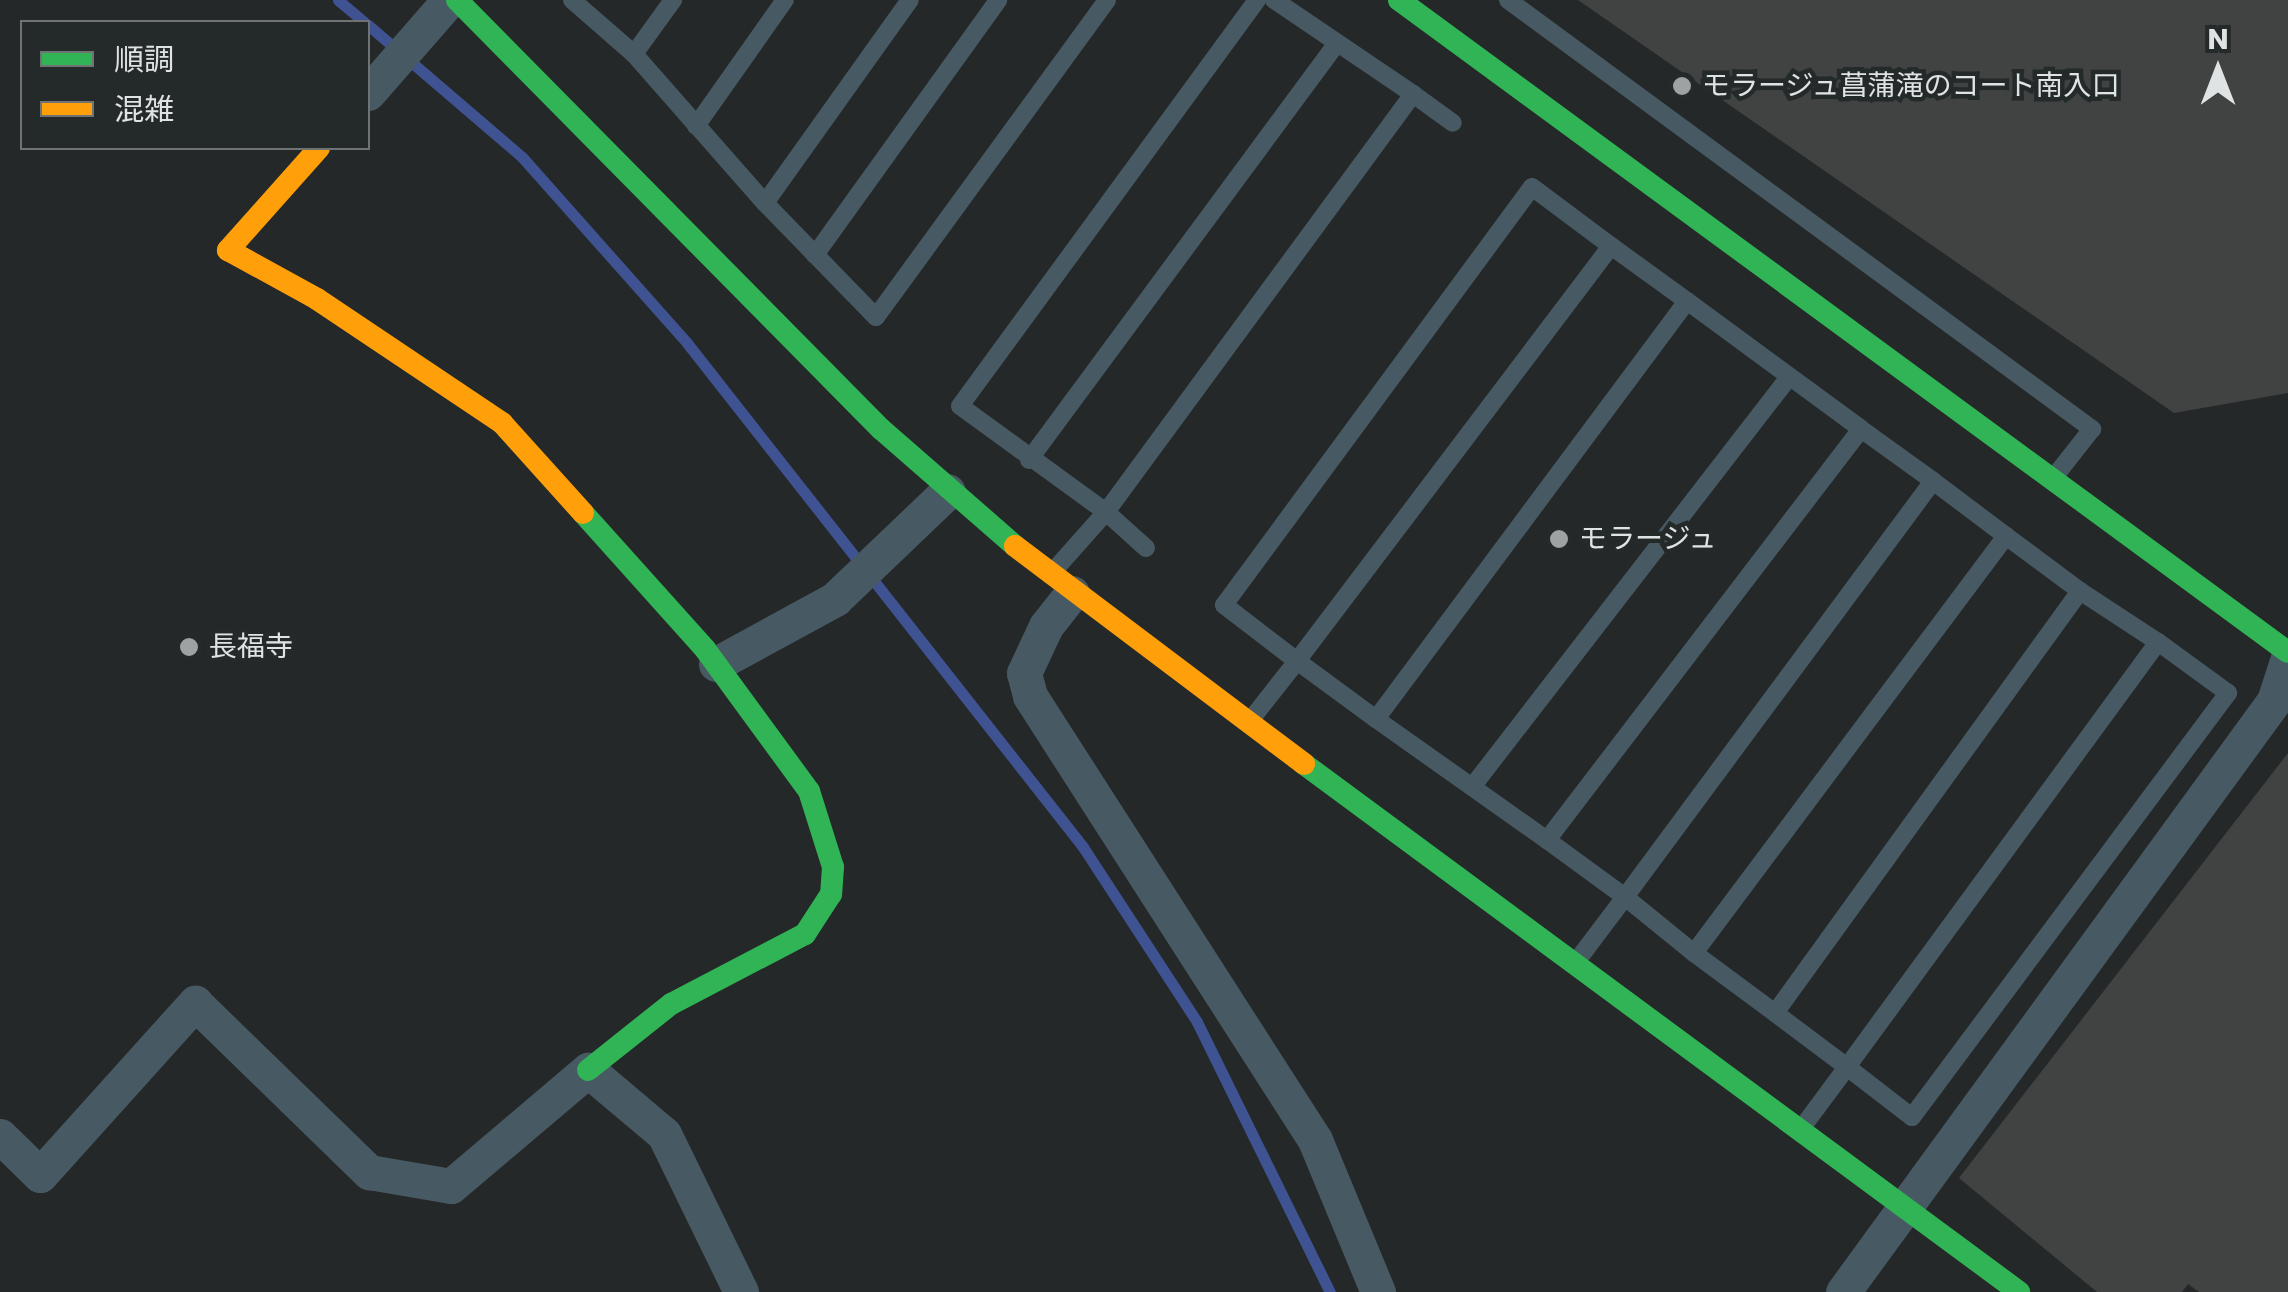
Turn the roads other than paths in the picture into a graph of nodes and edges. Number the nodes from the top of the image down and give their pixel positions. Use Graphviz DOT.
graph roads {
  1 [pos="453,0"];
  2 [pos="572,0"];
  3 [pos="673,0"];
  4 [pos="785,0"];
  5 [pos="910,0"];
  6 [pos="998,0"];
  7 [pos="1107,0"];
  8 [pos="1256,0"];
  9 [pos="1274,0"];
  10 [pos="1399,0"];
  11 [pos="1508,0"];
  12 [pos="1338,43"];
  13 [pos="634,54"];
  14 [pos="370,90"];
  15 [pos="1412,94"];
  16 [pos="1453,123"];
  17 [pos="696,126"];
  18 [pos="317,150"];
  19 [pos="765,203"];
  20 [pos="1611,246"];
  21 [pos="815,255"];
  22 [pos="1686,301"];
  23 [pos="1790,376"];
  24 [pos="1860,429"];
  25 [pos="1028,460"];
  26 [pos="1932,481"];
  27 [pos="2051,481"];
  28 [pos="948,491"];
  29 [pos="1106,512"];
  30 [pos="2006,536"];
  31 [pos="1146,548"];
  32 [pos="1061,584"];
  33 [pos="2080,591"];
  34 [pos="2158,642"];
  35 [pos="2288,655"];
  36 [pos="1297,661"];
  37 [pos="716,664"];
  38 [pos="1376,719"];
  39 [pos="1249,723"];
  40 [pos="1472,787"];
  41 [pos="1548,840"];
  42 [pos="1625,896"];
  43 [pos="1694,953"];
  44 [pos="1575,962"];
  45 [pos="1775,1013"];
  46 [pos="1847,1067"];
  47 [pos="588,1070"];
  48 [pos="1801,1129"];
  49 [pos="0,1136"];
  50 [pos="1904,1208"];
  51 [pos="741,1292"];
  52 [pos="1378,1292"];
  53 [pos="1843,1292"];
  54 [pos="2018,1292"];
  1 -- 14 [label="street"];
  1 -- 28 [label="street"];
  2 -- 13 [label="lane"];
  3 -- 13 [label="lane"];
  4 -- 17 [label="lane"];
  5 -- 19 [label="lane"];
  6 -- 21 [label="lane"];
  7 -- 21 [label="lane"];
  8 -- 25 [label="lane"];
  9 -- 12 [label="lane"];
  10 -- 27 [label="street"];
  11 -- 27 [label="lane"];
  12 -- 15 [label="lane"];
  12 -- 25 [label="lane"];
  13 -- 17 [label="lane"];
  15 -- 16 [label="lane"];
  15 -- 29 [label="lane"];
  17 -- 19 [label="lane"];
  18 -- 37 [label="street"];
  19 -- 21 [label="lane"];
  20 -- 22 [label="lane"];
  20 -- 36 [label="lane"];
  20 -- 36 [label="lane"];
  22 -- 23 [label="lane"];
  22 -- 38 [label="lane"];
  23 -- 24 [label="lane"];
  23 -- 40 [label="lane"];
  24 -- 26 [label="lane"];
  24 -- 41 [label="lane"];
  25 -- 29 [label="lane"];
  26 -- 30 [label="lane"];
  26 -- 42 [label="lane"];
  27 -- 35 [label="street"];
  28 -- 32 [label="street"];
  28 -- 37 [label="street"];
  29 -- 31 [label="lane"];
  29 -- 32 [label="lane"];
  30 -- 33 [label="lane"];
  30 -- 43 [label="lane"];
  32 -- 39 [label="street"];
  32 -- 52 [label="street"];
  33 -- 34 [label="lane"];
  33 -- 45 [label="lane"];
  34 -- 46 [label="lane"];
  34 -- 46 [label="lane"];
  35 -- 50 [label="street"];
  36 -- 38 [label="lane"];
  36 -- 39 [label="lane"];
  37 -- 47 [label="street"];
  38 -- 40 [label="lane"];
  39 -- 44 [label="street"];
  40 -- 41 [label="lane"];
  41 -- 42 [label="lane"];
  42 -- 43 [label="lane"];
  42 -- 44 [label="lane"];
  43 -- 45 [label="lane"];
  44 -- 48 [label="street"];
  45 -- 46 [label="lane"];
  46 -- 48 [label="lane"];
  47 -- 49 [label="street"];
  47 -- 51 [label="street"];
  48 -- 50 [label="street"];
  50 -- 53 [label="street"];
  50 -- 54 [label="street"];
}
